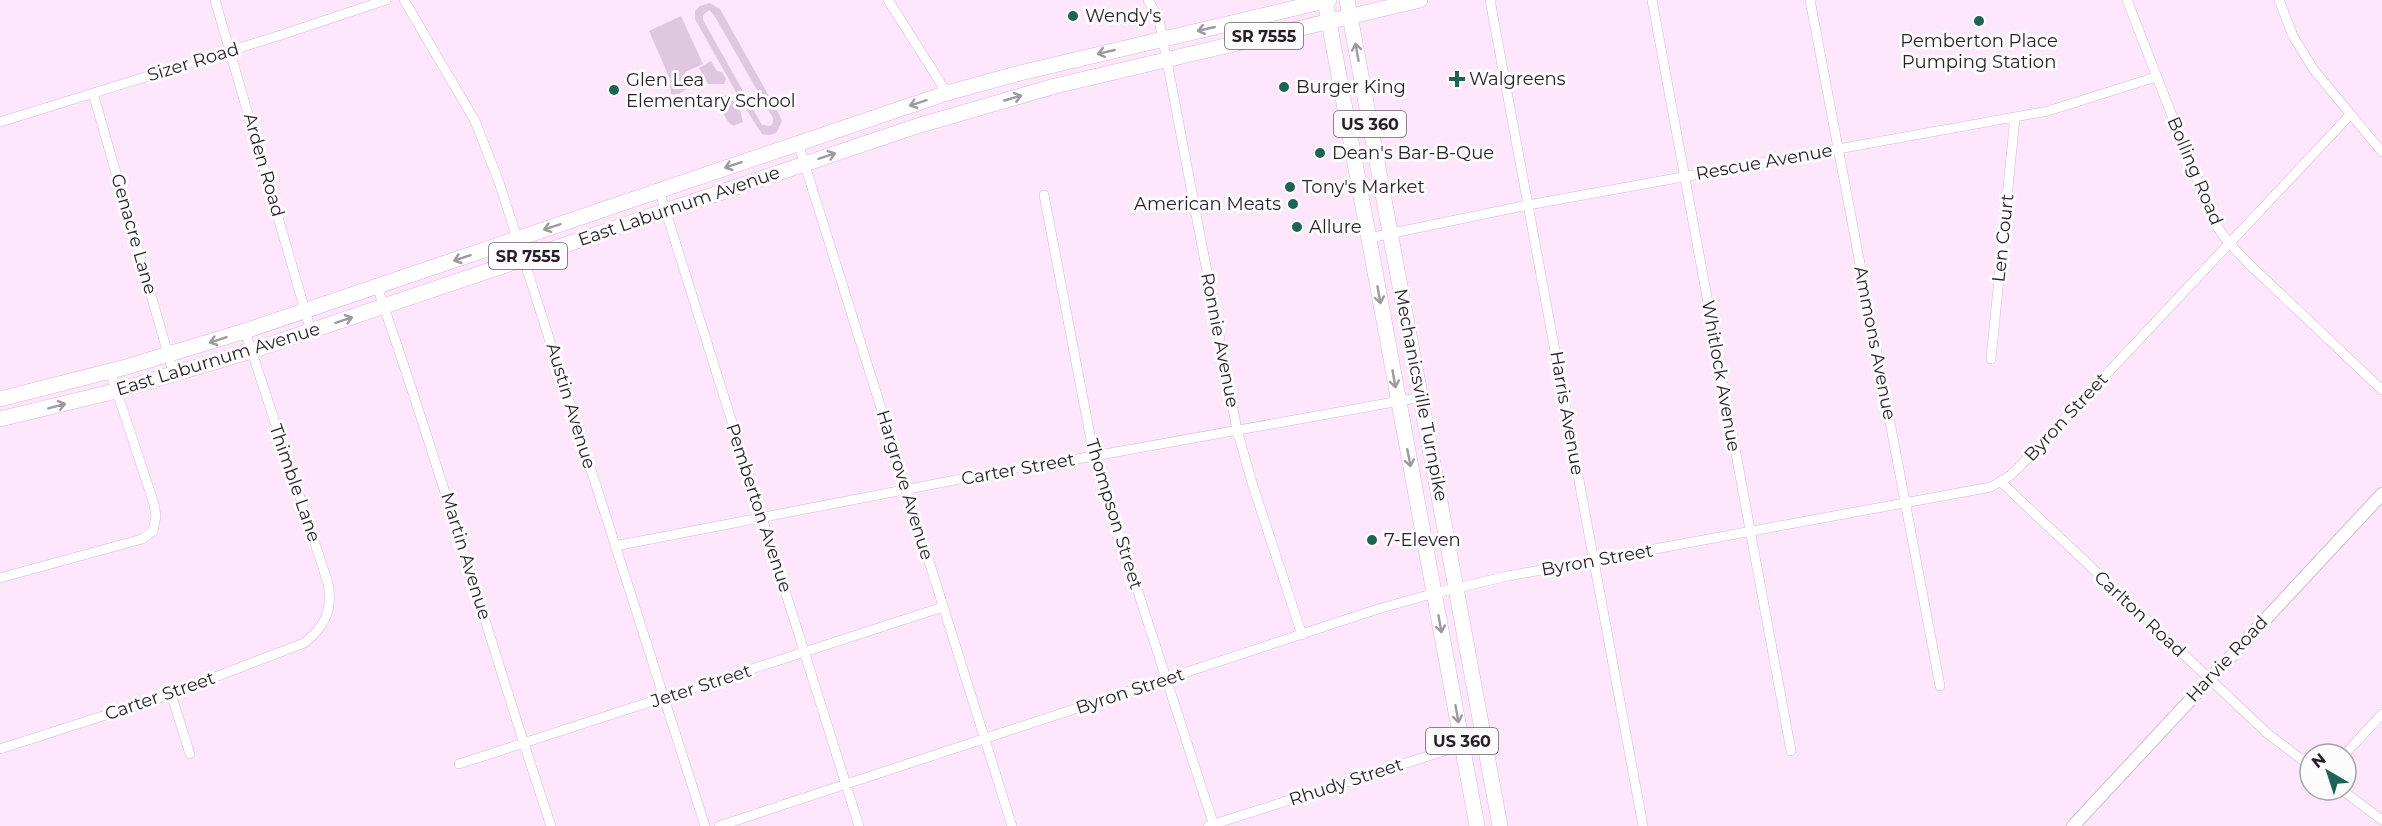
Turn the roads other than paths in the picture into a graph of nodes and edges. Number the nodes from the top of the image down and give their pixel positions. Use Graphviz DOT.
graph roads {
  1 [pos="215,0"];
  2 [pos="386,0"];
  3 [pos="405,0"];
  4 [pos="888,0"];
  5 [pos="1148,0"];
  6 [pos="1326,0"];
  7 [pos="1347,0"];
  8 [pos="1420,0"];
  9 [pos="1490,0"];
  10 [pos="1652,0"];
  11 [pos="1810,0"];
  12 [pos="2127,0"];
  13 [pos="2279,0"];
  14 [pos="1350,16"];
  15 [pos="1328,21"];
  16 [pos="1163,39"];
  17 [pos="231,51"];
  18 [pos="1166,59"];
  19 [pos="2156,77"];
  20 [pos="93,93"];
  21 [pos="947,93"];
  22 [pos="2350,115"];
  23 [pos="2015,117"];
  24 [pos="1,119"];
  25 [pos="798,143"];
  26 [pos="1838,148"];
  27 [pos="2382,152"];
  28 [pos="804,163"];
  29 [pos="1684,177"];
  30 [pos="659,190"];
  31 [pos="1044,195"];
  32 [pos="1528,206"];
  33 [pos="665,210"];
  34 [pos="1391,233"];
  35 [pos="1369,238"];
  36 [pos="518,239"];
  37 [pos="2229,243"];
  38 [pos="523,258"];
  39 [pos="377,287"];
  40 [pos="384,307"];
  41 [pos="305,311"];
  42 [pos="245,331"];
  43 [pos="311,331"];
  44 [pos="251,351"];
  45 [pos="168,355"];
  46 [pos="1991,359"];
  47 [pos="110,371"];
  48 [pos="174,375"];
  49 [pos="2382,390"];
  50 [pos="116,391"];
  51 [pos="1422,397"];
  52 [pos="0,399"];
  53 [pos="1399,401"];
  54 [pos="0,419"];
  55 [pos="1237,430"];
  56 [pos="1094,456"];
  57 [pos="2001,482"];
  58 [pos="907,490"];
  59 [pos="2380,500"];
  60 [pos="1904,503"];
  61 [pos="762,518"];
  62 [pos="1750,531"];
  63 [pos="615,546"];
  64 [pos="1594,561"];
  65 [pos="0,578"];
  66 [pos="1456,588"];
  67 [pos="1435,593"];
  68 [pos="943,607"];
  69 [pos="315,634"];
  70 [pos="1302,635"];
  71 [pos="805,652"];
  72 [pos="2208,679"];
  73 [pos="1167,680"];
  74 [pos="1940,686"];
  75 [pos="171,694"];
  76 [pos="665,697"];
  77 [pos="2382,714"];
  78 [pos="1485,738"];
  79 [pos="984,739"];
  80 [pos="2356,742"];
  81 [pos="524,744"];
  82 [pos="1462,744"];
  83 [pos="0,749"];
  84 [pos="1791,752"];
  85 [pos="190,754"];
  86 [pos="2298,757"];
  87 [pos="459,765"];
  88 [pos="846,784"];
  89 [pos="2358,802"];
  90 [pos="2382,820"];
  91 [pos="551,826"];
  92 [pos="705,826"];
  93 [pos="718,826"];
  94 [pos="859,826"];
  95 [pos="1012,826"];
  96 [pos="1212,826"];
  97 [pos="1477,826"];
  98 [pos="1500,826"];
  99 [pos="1643,826"];
  100 [pos="2073,826"];
  1 -- 17 [label="street, Arden Road"];
  2 -- 17 [label="street, Sizer Road"];
  3 -- 36 [label="street, Austin Avenue"];
  4 -- 21 [label="street"];
  5 -- 16 [label="street, Ronnie Avenue"];
  6 -- 15 [label="main road, Mechanicsville Turnpike / US 360"];
  6 -- 16 [label="main road, East Laburnum Avenue / SR 7555, one-way"];
  7 -- 14 [label="main road, Mechanicsville Turnpike / US 360"];
  8 -- 14 [label="main road"];
  9 -- 32 [label="street, Harris Avenue"];
  10 -- 29 [label="street, Whitlock Avenue"];
  11 -- 26 [label="street, Ammons Avenue"];
  12 -- 19 [label="street, Bolling Road"];
  13 -- 22 [label="street"];
  14 -- 15 [label="main road, East Laburnum Avenue"];
  34 -- 14 [label="main road, Mechanicsville Turnpike / US 360, one-way"];
  15 -- 18 [label="main road, East Laburnum Avenue / SR 7555"];
  15 -- 35 [label="main road, Mechanicsville Turnpike / US 360"];
  16 -- 18 [label="street, Ronnie Avenue"];
  16 -- 21 [label="main road, East Laburnum Avenue / SR 7555, one-way"];
  17 -- 20 [label="street, Sizer Road"];
  17 -- 41 [label="street, Arden Road"];
  28 -- 18 [label="main road, East Laburnum Avenue / SR 7555, one-way"];
  18 -- 55 [label="street, Ronnie Avenue"];
  19 -- 23 [label="street, Rescue Avenue"];
  19 -- 37 [label="street, Bolling Road"];
  20 -- 24 [label="street, Sizer Road"];
  20 -- 45 [label="street, Genacre Lane"];
  21 -- 25 [label="main road, East Laburnum Avenue / SR 7555, one-way"];
  22 -- 27 [label="street"];
  22 -- 37 [label="street, Byron Street"];
  23 -- 26 [label="street, Rescue Avenue"];
  23 -- 46 [label="street, Len Court"];
  25 -- 28 [label="street, Hargrove Avenue"];
  25 -- 30 [label="main road, East Laburnum Avenue / SR 7555, one-way"];
  26 -- 29 [label="street, Rescue Avenue"];
  26 -- 60 [label="street, Ammons Avenue"];
  28 -- 33 [label="main road, East Laburnum Avenue / SR 7555"];
  28 -- 58 [label="street, Hargrove Avenue"];
  29 -- 32 [label="street, Rescue Avenue"];
  29 -- 62 [label="street, Whitlock Avenue"];
  30 -- 33 [label="street, Pemberton Avenue"];
  30 -- 36 [label="main road, East Laburnum Avenue / SR 7555, one-way"];
  31 -- 56 [label="street, Thompson Street"];
  32 -- 34 [label="street, Rescue Avenue"];
  32 -- 64 [label="street, Harris Avenue"];
  33 -- 38 [label="main road, East Laburnum Avenue / SR 7555"];
  33 -- 61 [label="street, Pemberton Avenue"];
  34 -- 35 [label="street, Rescue Avenue"];
  34 -- 51 [label="main road, Mechanicsville Turnpike / US 360"];
  35 -- 53 [label="main road, Mechanicsville Turnpike / US 360, one-way"];
  36 -- 38 [label="street, Austin Avenue"];
  36 -- 39 [label="main road, East Laburnum Avenue / SR 7555, one-way"];
  37 -- 49 [label="street, Bolling Road"];
  37 -- 57 [label="street, Byron Street"];
  38 -- 40 [label="main road, East Laburnum Avenue / SR 7555"];
  38 -- 63 [label="street, Austin Avenue"];
  39 -- 40 [label="street, Martin Avenue"];
  39 -- 41 [label="main road, East Laburnum Avenue / SR 7555"];
  43 -- 40 [label="main road, East Laburnum Avenue / SR 7555, one-way"];
  40 -- 81 [label="street, Martin Avenue"];
  41 -- 42 [label="main road, East Laburnum Avenue / SR 7555"];
  41 -- 43 [label="street, Arden Road"];
  42 -- 44 [label="street, Thimble Lane"];
  42 -- 45 [label="main road, East Laburnum Avenue / SR 7555, one-way"];
  43 -- 44 [label="main road, East Laburnum Avenue / SR 7555"];
  44 -- 48 [label="main road, East Laburnum Avenue / SR 7555"];
  44 -- 69 [label="street, Thimble Lane"];
  45 -- 47 [label="main road, East Laburnum Avenue / SR 7555"];
  45 -- 48 [label="street, Genacre Lane"];
  47 -- 50 [label="street"];
  47 -- 52 [label="main road, East Laburnum Avenue / SR 7555"];
  48 -- 50 [label="main road, East Laburnum Avenue / SR 7555"];
  54 -- 50 [label="main road, East Laburnum Avenue / SR 7555, one-way"];
  50 -- 65 [label="street"];
  51 -- 53 [label="street, Carter Street"];
  51 -- 66 [label="main road, Mechanicsville Turnpike / US 360"];
  53 -- 55 [label="street, Carter Street"];
  53 -- 67 [label="main road, Mechanicsville Turnpike / US 360, one-way"];
  55 -- 56 [label="street, Carter Street"];
  55 -- 70 [label="street, Ronnie Avenue"];
  56 -- 58 [label="street, Carter Street"];
  56 -- 73 [label="street, Thompson Street"];
  57 -- 60 [label="street, Byron Street"];
  57 -- 72 [label="street, Carlton Road"];
  58 -- 61 [label="street, Carter Street"];
  58 -- 68 [label="street, Hargrove Avenue"];
  59 -- 72 [label="street, Harvie Road"];
  60 -- 62 [label="street, Byron Street"];
  60 -- 74 [label="street, Ammons Avenue"];
  61 -- 63 [label="street, Carter Street"];
  61 -- 71 [label="street, Pemberton Avenue"];
  62 -- 64 [label="street, Byron Street"];
  62 -- 84 [label="street, Whitlock Avenue"];
  63 -- 76 [label="street, Austin Avenue"];
  64 -- 66 [label="street, Byron Street"];
  64 -- 99 [label="street, Harris Avenue"];
  66 -- 67 [label="street, Byron Street"];
  66 -- 78 [label="main road, Mechanicsville Turnpike / US 360"];
  67 -- 70 [label="street, Byron Street"];
  67 -- 82 [label="main road, Mechanicsville Turnpike / US 360, one-way"];
  68 -- 71 [label="street, Jeter Street"];
  68 -- 79 [label="street, Hargrove Avenue"];
  69 -- 75 [label="street, Carter Street"];
  70 -- 73 [label="street, Byron Street"];
  71 -- 76 [label="street, Jeter Street"];
  71 -- 88 [label="street, Pemberton Avenue"];
  72 -- 86 [label="street, Carlton Road"];
  72 -- 100 [label="street, Harvie Road"];
  73 -- 79 [label="street, Byron Street"];
  73 -- 96 [label="street, Thompson Street"];
  75 -- 83 [label="street, Carter Street"];
  75 -- 85 [label="street"];
  76 -- 81 [label="street, Jeter Street"];
  76 -- 92 [label="street, Austin Avenue"];
  77 -- 80 [label="street"];
  78 -- 82 [label="street, Rhudy Street"];
  78 -- 98 [label="main road, Mechanicsville Turnpike / US 360"];
  79 -- 88 [label="street, Byron Street"];
  79 -- 95 [label="street, Hargrove Avenue"];
  81 -- 87 [label="street, Jeter Street"];
  81 -- 91 [label="street, Martin Avenue"];
  82 -- 96 [label="street, Rhudy Street"];
  82 -- 97 [label="main road, Mechanicsville Turnpike / US 360"];
  88 -- 93 [label="street, Byron Street"];
  88 -- 94 [label="street, Pemberton Avenue"];
  89 -- 90 [label="street"];
}
